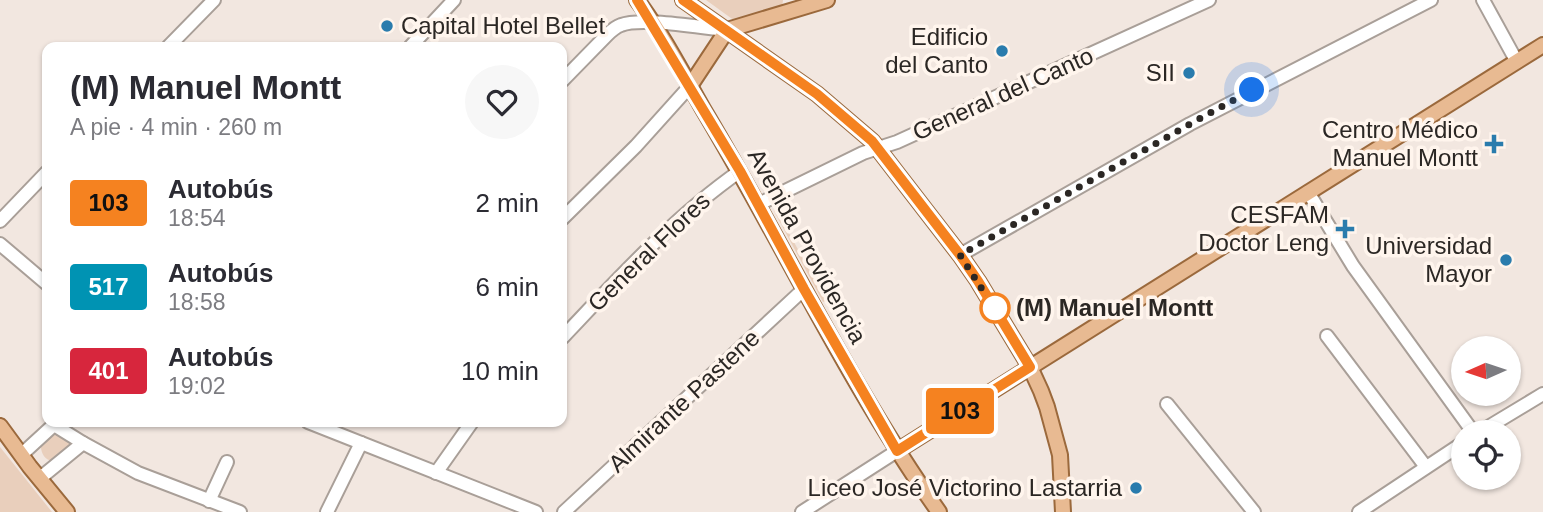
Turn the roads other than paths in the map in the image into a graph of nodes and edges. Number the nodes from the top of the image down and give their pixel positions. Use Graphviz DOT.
graph roads {
  1 [pos="214,0"];
  2 [pos="454,0"];
  3 [pos="637,0"];
  4 [pos="683,0"];
  5 [pos="827,0"];
  6 [pos="1209,0"];
  7 [pos="1431,0"];
  8 [pos="1483,0"];
  9 [pos="793,5"];
  10 [pos="652,23"];
  11 [pos="727,30"];
  12 [pos="173,42"];
  13 [pos="415,42"];
  14 [pos="1543,45"];
  15 [pos="1517,62"];
  16 [pos="567,76"];
  17 [pos="690,86"];
  18 [pos="878,149"];
  19 [pos="740,171"];
  20 [pos="42,178"];
  21 [pos="1308,192"];
  22 [pos="759,205"];
  23 [pos="567,214"];
  24 [pos="0,221"];
  25 [pos="0,244"];
  26 [pos="960,255"];
  27 [pos="42,280"];
  28 [pos="804,289"];
  29 [pos="567,333"];
  30 [pos="1327,335"];
  31 [pos="1030,367"];
  32 [pos="1543,394"];
  33 [pos="1167,404"];
  34 [pos="1464,420"];
  35 [pos="1500,420"];
  36 [pos="0,426"];
  37 [pos="52,427"];
  38 [pos="61,427"];
  39 [pos="321,427"];
  40 [pos="468,427"];
  41 [pos="83,443"];
  42 [pos="361,443"];
  43 [pos="897,451"];
  44 [pos="1451,451"];
  45 [pos="21,455"];
  46 [pos="227,462"];
  47 [pos="1426,467"];
  48 [pos="436,473"];
  49 [pos="39,479"];
  50 [pos="209,500"];
  51 [pos="67,512"];
  52 [pos="240,512"];
  53 [pos="327,512"];
  54 [pos="536,512"];
  55 [pos="565,512"];
  56 [pos="803,512"];
  57 [pos="939,512"];
  58 [pos="1063,512"];
  59 [pos="1254,512"];
  60 [pos="1359,512"];
  1 -- 12 [label="street"];
  2 -- 13 [label="street"];
  3 -- 10 [label="main road, Avenida Providencia"];
  4 -- 11 [label="main road"];
  5 -- 9 [label="main road"];
  6 -- 18 [label="street, General del Canto"];
  7 -- 26 [label="street"];
  8 -- 15 [label="street"];
  9 -- 11 [label="main road"];
  10 -- 11 [label="street"];
  10 -- 16 [label="street"];
  10 -- 17 [label="main road, Avenida Providencia"];
  11 -- 17 [label="main road"];
  11 -- 18 [label="main road"];
  14 -- 15 [label="main road"];
  15 -- 21 [label="main road"];
  17 -- 19 [label="main road, Avenida Providencia"];
  17 -- 23 [label="street"];
  18 -- 22 [label="street, General del Canto"];
  18 -- 26 [label="main road"];
  19 -- 22 [label="main road, Avenida Providencia"];
  19 -- 29 [label="street, General Flores"];
  20 -- 24 [label="street"];
  21 -- 31 [label="main road"];
  21 -- 34 [label="street"];
  22 -- 28 [label="main road, Avenida Providencia"];
  25 -- 27 [label="street"];
  26 -- 31 [label="main road"];
  28 -- 43 [label="main road, Avenida Providencia"];
  28 -- 55 [label="street, Almirante Pastene"];
  30 -- 47 [label="street"];
  31 -- 43 [label="main road"];
  31 -- 58 [label="main road"];
  32 -- 35 [label="street"];
  33 -- 59 [label="street"];
  36 -- 45 [label="main road"];
  37 -- 45 [label="street"];
  38 -- 41 [label="street"];
  39 -- 42 [label="street"];
  40 -- 48 [label="street"];
  41 -- 49 [label="street"];
  41 -- 50 [label="street"];
  42 -- 48 [label="street"];
  42 -- 53 [label="street"];
  43 -- 56 [label="street"];
  43 -- 57 [label="main road, Avenida Providencia"];
  44 -- 47 [label="street"];
  45 -- 49 [label="main road"];
  46 -- 50 [label="street"];
  47 -- 60 [label="street"];
  48 -- 54 [label="street"];
  49 -- 51 [label="main road"];
  50 -- 52 [label="street"];
}
